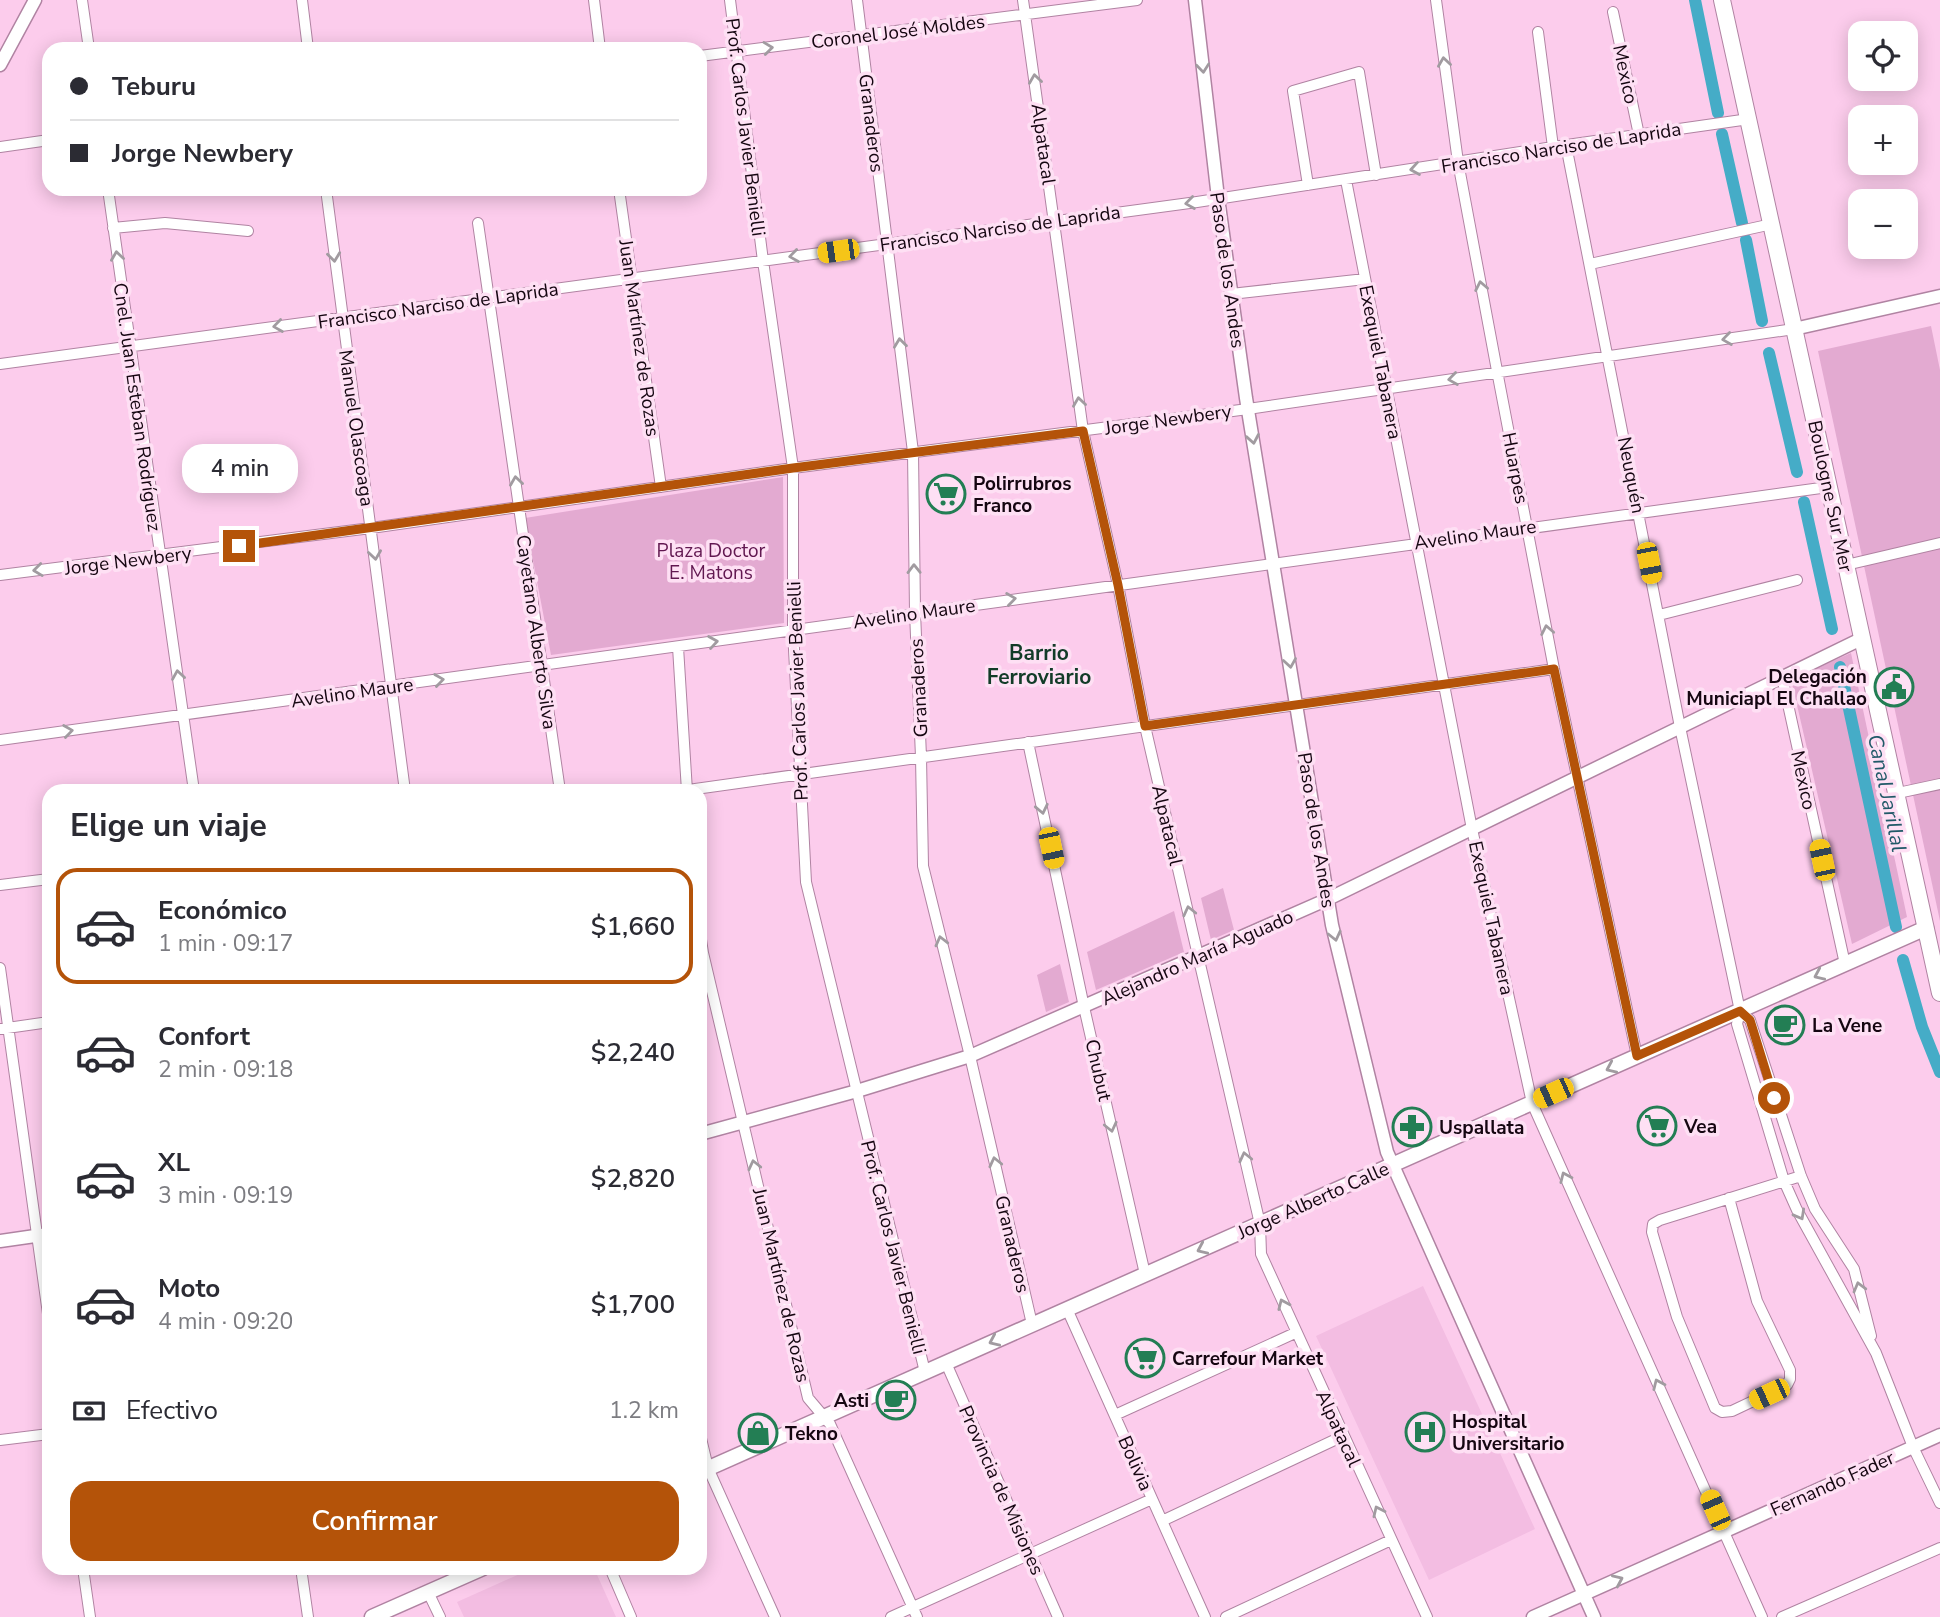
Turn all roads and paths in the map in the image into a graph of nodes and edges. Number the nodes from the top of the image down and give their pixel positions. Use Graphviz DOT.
graph roads {
  1 [pos="35,0"];
  2 [pos="82,0"];
  3 [pos="302,0"];
  4 [pos="594,0"];
  5 [pos="730,0"];
  6 [pos="857,0"];
  7 [pos="1023,0"];
  8 [pos="1138,0"];
  9 [pos="1195,0"];
  10 [pos="1436,0"];
  11 [pos="1723,0"];
  12 [pos="1613,12"];
  13 [pos="1026,14"];
  14 [pos="1538,32"];
  15 [pos="861,36"];
  16 [pos="88,42"];
  17 [pos="307,42"];
  18 [pos="599,42"];
  19 [pos="737,51"];
  20 [pos="707,55"];
  21 [pos="0,65"];
  22 [pos="1749,120"];
  23 [pos="1639,135"];
  24 [pos="42,141"];
  25 [pos="1566,145"];
  26 [pos="0,147"];
  27 [pos="1553,147"];
  28 [pos="1458,162"];
  29 [pos="1376,175"];
  30 [pos="1346,180"];
  31 [pos="1308,185"];
  32 [pos="109,196"];
  33 [pos="327,196"];
  34 [pos="620,196"];
  35 [pos="1218,198"];
  36 [pos="1054,221"];
  37 [pos="478,223"];
  38 [pos="1772,224"];
  39 [pos="113,228"];
  40 [pos="248,231"];
  41 [pos="888,244"];
  42 [pos="762,261"];
  43 [pos="1590,264"];
  44 [pos="631,279"];
  45 [pos="1365,279"];
  46 [pos="1231,294"];
  47 [pos="1940,296"];
  48 [pos="489,299"];
  49 [pos="342,317"];
  50 [pos="1794,329"];
  51 [pos="129,346"];
  52 [pos="1609,356"];
  53 [pos="0,364"];
  54 [pos="1497,372"];
  55 [pos="1386,388"];
  56 [pos="1248,409"];
  57 [pos="1083,431"];
  58 [pos="913,452"];
  59 [pos="793,468"];
  60 [pos="661,487"];
  61 [pos="1828,487"];
  62 [pos="520,508"];
  63 [pos="1639,511"];
  64 [pos="1528,527"];
  65 [pos="371,528"];
  66 [pos="1940,542"];
  67 [pos="1416,543"];
  68 [pos="159,556"];
  69 [pos="1274,563"];
  70 [pos="1846,565"];
  71 [pos="0,575"];
  72 [pos="1797,580"];
  73 [pos="1118,585"];
  74 [pos="915,612"];
  75 [pos="1659,615"];
  76 [pos="793,630"];
  77 [pos="1863,638"];
  78 [pos="678,647"];
  79 [pos="541,666"];
  80 [pos="1554,669"];
  81 [pos="1782,677"];
  82 [pos="1444,684"];
  83 [pos="392,686"];
  84 [pos="1297,705"];
  85 [pos="184,715"];
  86 [pos="1145,726"];
  87 [pos="1680,727"];
  88 [pos="0,740"];
  89 [pos="1028,742"];
  90 [pos="921,757"];
  91 [pos="799,774"];
  92 [pos="1577,778"];
  93 [pos="193,784"];
  94 [pos="404,784"];
  95 [pos="559,784"];
  96 [pos="687,784"];
  97 [pos="1940,784"];
  98 [pos="707,788"];
  99 [pos="1898,793"];
  100 [pos="1472,829"];
  101 [pos="42,880"];
  102 [pos="0,885"];
  103 [pos="1328,899"];
  104 [pos="1926,928"];
  105 [pos="1199,956"];
  106 [pos="1845,964"];
  107 [pos="0,968"];
  108 [pos="707,970"];
  109 [pos="1940,993"];
  110 [pos="1084,1007"];
  111 [pos="1740,1011"];
  112 [pos="42,1023"];
  113 [pos="4,1028"];
  114 [pos="970,1056"];
  115 [pos="1637,1056"];
  116 [pos="856,1091"];
  117 [pos="1532,1103"];
  118 [pos="744,1123"];
  119 [pos="1782,1125"];
  120 [pos="1768,1129"];
  121 [pos="707,1132"];
  122 [pos="1392,1165"];
  123 [pos="1801,1176"];
  124 [pos="1784,1181"];
  125 [pos="1729,1198"];
  126 [pos="1260,1224"];
  127 [pos="42,1230"];
  128 [pos="42,1235"];
  129 [pos="0,1241"];
  130 [pos="1145,1274"];
  131 [pos="1067,1309"];
  132 [pos="1032,1324"];
  133 [pos="1296,1333"];
  134 [pos="1876,1353"];
  135 [pos="946,1363"];
  136 [pos="925,1372"];
  137 [pos="1115,1415"];
  138 [pos="824,1416"];
  139 [pos="42,1435"];
  140 [pos="1343,1436"];
  141 [pos="1940,1436"];
  142 [pos="0,1440"];
  143 [pos="1913,1447"];
  144 [pos="707,1469"];
  145 [pos="707,1476"];
  146 [pos="1152,1499"];
  147 [pos="1940,1503"];
  148 [pos="1162,1521"];
  149 [pos="1724,1532"];
  150 [pos="1391,1540"];
  151 [pos="1940,1548"];
  152 [pos="1030,1554"];
  153 [pos="84,1575"];
  154 [pos="302,1575"];
  155 [pos="467,1575"];
  156 [pos="613,1575"];
  157 [pos="428,1592"];
  158 [pos="1584,1595"];
  159 [pos="915,1612"];
  160 [pos="90,1617"];
  161 [pos="308,1617"];
  162 [pos="372,1617"];
  163 [pos="440,1617"];
  164 [pos="631,1617"];
  165 [pos="775,1617"];
  166 [pos="891,1617"];
  167 [pos="1058,1617"];
  168 [pos="1205,1617"];
  169 [pos="1226,1617"];
  170 [pos="1427,1617"];
  171 [pos="1533,1617"];
  172 [pos="1594,1617"];
  173 [pos="1762,1617"];
  174 [pos="1782,1617"];
  1 -- 21 [label="street"];
  2 -- 16 [label="street"];
  3 -- 17 [label="street"];
  4 -- 18 [label="street"];
  5 -- 19 [label="street, Prof. Carlos Javier Benielli"];
  6 -- 15 [label="street, Granaderos"];
  7 -- 13 [label="street, Alpatacal"];
  8 -- 13 [label="street, Coronel José Moldes"];
  9 -- 35 [label="street, Paso de los Andes, one-way"];
  28 -- 10 [label="street, Huarpes, one-way"];
  11 -- 22 [label="main road, Boulogne Sur Mer"];
  12 -- 23 [label="street, Mexico"];
  13 -- 15 [label="street, Coronel José Moldes"];
  36 -- 13 [label="street, Alpatacal, one-way"];
  14 -- 27 [label="street"];
  19 -- 15 [label="street, Coronel José Moldes, one-way"];
  15 -- 41 [label="street, Granaderos"];
  19 -- 20 [label="street, Coronel José Moldes"];
  19 -- 42 [label="street, Prof. Carlos Javier Benielli"];
  22 -- 23 [label="street, Francisco Narciso de Laprida"];
  22 -- 38 [label="main road, Boulogne Sur Mer"];
  23 -- 25 [label="street, Francisco Narciso de Laprida"];
  24 -- 26 [label="street"];
  25 -- 27 [label="street, Francisco Narciso de Laprida"];
  25 -- 43 [label="street, Neuquén"];
  27 -- 28 [label="street, Francisco Narciso de Laprida"];
  28 -- 29 [label="street, Francisco Narciso de Laprida, one-way"];
  54 -- 28 [label="street, Huarpes, one-way"];
  29 -- 30 [label="street, Francisco Narciso de Laprida"];
  29 -- 31 [label="street"];
  30 -- 31 [label="street, Francisco Narciso de Laprida"];
  30 -- 45 [label="street, Exequiel Tabanera"];
  31 -- 35 [label="street, Francisco Narciso de Laprida"];
  32 -- 39 [label="street, Cnel. Juan Esteban Rodríguez"];
  33 -- 49 [label="street, Manuel Olascoaga, one-way"];
  34 -- 44 [label="street, Juan Martínez de Rozas"];
  35 -- 36 [label="street, Francisco Narciso de Laprida, one-way"];
  35 -- 46 [label="street, Paso de los Andes"];
  36 -- 41 [label="street, Francisco Narciso de Laprida"];
  57 -- 36 [label="street, Alpatacal, one-way"];
  37 -- 48 [label="street, Cayetano Alberto Silva"];
  38 -- 43 [label="street"];
  38 -- 50 [label="main road, Boulogne Sur Mer"];
  39 -- 40 [label="street"];
  51 -- 39 [label="street, Cnel. Juan Esteban Rodríguez, one-way"];
  41 -- 42 [label="street, Francisco Narciso de Laprida, one-way"];
  58 -- 41 [label="street, Granaderos, one-way"];
  42 -- 44 [label="street, Francisco Narciso de Laprida"];
  42 -- 59 [label="street, Prof. Carlos Javier Benielli"];
  43 -- 52 [label="street, Neuquén"];
  44 -- 48 [label="street, Francisco Narciso de Laprida"];
  44 -- 60 [label="street, Juan Martínez de Rozas"];
  45 -- 46 [label="street"];
  45 -- 55 [label="street, Exequiel Tabanera"];
  46 -- 56 [label="street, Paso de los Andes"];
  47 -- 50 [label="street"];
  48 -- 49 [label="street, Francisco Narciso de Laprida"];
  62 -- 48 [label="street, Cayetano Alberto Silva, one-way"];
  49 -- 51 [label="street, Francisco Narciso de Laprida, one-way"];
  49 -- 65 [label="street, Manuel Olascoaga"];
  50 -- 52 [label="street, Jorge Newbery, one-way"];
  50 -- 61 [label="main road, Boulogne Sur Mer"];
  51 -- 53 [label="street, Francisco Narciso de Laprida"];
  51 -- 68 [label="street, Cnel. Juan Esteban Rodríguez"];
  52 -- 54 [label="street, Jorge Newbery"];
  52 -- 63 [label="street, Neuquén"];
  54 -- 55 [label="street, Jorge Newbery, one-way"];
  54 -- 64 [label="street, Huarpes"];
  55 -- 56 [label="street, Jorge Newbery"];
  55 -- 67 [label="street, Exequiel Tabanera"];
  56 -- 57 [label="street, Jorge Newbery"];
  56 -- 69 [label="street, Paso de los Andes, one-way"];
  57 -- 58 [label="street, Jorge Newbery"];
  57 -- 73 [label="street, Alpatacal"];
  58 -- 59 [label="street, Jorge Newbery"];
  74 -- 58 [label="street, Granaderos, one-way"];
  59 -- 60 [label="street, Jorge Newbery"];
  59 -- 76 [label="street, Prof. Carlos Javier Benielli"];
  60 -- 62 [label="street, Jorge Newbery"];
  61 -- 63 [label="street, Avelino Maure"];
  61 -- 70 [label="main road, Boulogne Sur Mer"];
  62 -- 65 [label="street, Jorge Newbery"];
  62 -- 79 [label="street, Cayetano Alberto Silva"];
  63 -- 64 [label="street, Avelino Maure"];
  63 -- 75 [label="street, Neuquén"];
  64 -- 67 [label="street, Avelino Maure"];
  80 -- 64 [label="street, Huarpes, one-way"];
  65 -- 68 [label="street, Jorge Newbery"];
  65 -- 83 [label="street, Manuel Olascoaga, one-way"];
  66 -- 70 [label="street"];
  67 -- 69 [label="street, Avelino Maure"];
  67 -- 82 [label="street, Exequiel Tabanera"];
  68 -- 71 [label="street, Jorge Newbery, one-way"];
  85 -- 68 [label="street, Cnel. Juan Esteban Rodríguez, one-way"];
  69 -- 73 [label="street, Avelino Maure"];
  69 -- 84 [label="street, Paso de los Andes, one-way"];
  70 -- 77 [label="main road, Boulogne Sur Mer"];
  72 -- 75 [label="street"];
  74 -- 73 [label="street, Avelino Maure, one-way"];
  73 -- 86 [label="street, Alpatacal"];
  74 -- 76 [label="street, Avelino Maure"];
  74 -- 90 [label="street, Granaderos"];
  75 -- 87 [label="street, Neuquén"];
  78 -- 76 [label="street, Avelino Maure, one-way"];
  76 -- 91 [label="street, Prof. Carlos Javier Benielli"];
  77 -- 81 [label="street, Alejandro María Aguado"];
  77 -- 99 [label="main road, Boulogne Sur Mer"];
  78 -- 79 [label="street, Avelino Maure"];
  78 -- 96 [label="street"];
  83 -- 79 [label="street, Avelino Maure, one-way"];
  79 -- 95 [label="street, Cayetano Alberto Silva"];
  80 -- 82 [label="street"];
  80 -- 92 [label="street, Huarpes"];
  81 -- 87 [label="street, Alejandro María Aguado"];
  81 -- 106 [label="street, Mexico"];
  82 -- 84 [label="street"];
  82 -- 100 [label="street, Exequiel Tabanera"];
  83 -- 85 [label="street, Avelino Maure"];
  83 -- 94 [label="street, Manuel Olascoaga"];
  84 -- 86 [label="street"];
  84 -- 103 [label="street, Paso de los Andes"];
  88 -- 85 [label="street, Avelino Maure, one-way"];
  85 -- 93 [label="street, Cnel. Juan Esteban Rodríguez"];
  86 -- 89 [label="street"];
  105 -- 86 [label="street, Alpatacal, one-way"];
  87 -- 92 [label="street, Alejandro María Aguado"];
  87 -- 111 [label="street, Neuquén"];
  89 -- 90 [label="street"];
  89 -- 110 [label="street, Chubut, one-way"];
  90 -- 91 [label="street"];
  114 -- 90 [label="street, Granaderos, one-way"];
  91 -- 98 [label="street"];
  91 -- 116 [label="street, Prof. Carlos Javier Benielli"];
  92 -- 100 [label="street, Alejandro María Aguado"];
  92 -- 115 [label="street, Huarpes"];
  97 -- 99 [label="street"];
  99 -- 104 [label="main road, Boulogne Sur Mer"];
  100 -- 103 [label="street, Alejandro María Aguado"];
  100 -- 117 [label="street, Exequiel Tabanera"];
  101 -- 102 [label="street"];
  103 -- 105 [label="street, Alejandro María Aguado"];
  103 -- 122 [label="street, Paso de los Andes, one-way"];
  104 -- 106 [label="main road, Jorge Alberto Calle"];
  104 -- 109 [label="main road, Boulogne Sur Mer"];
  105 -- 110 [label="street, Alejandro María Aguado"];
  126 -- 105 [label="street, Alpatacal, one-way"];
  106 -- 111 [label="main road, Jorge Alberto Calle, one-way"];
  107 -- 113 [label="street"];
  108 -- 118 [label="street, Juan Martínez de Rozas"];
  110 -- 114 [label="street, Alejandro María Aguado"];
  110 -- 130 [label="street, Chubut, one-way"];
  111 -- 115 [label="main road, Jorge Alberto Calle"];
  111 -- 119 [label="street"];
  111 -- 120 [label="street"];
  112 -- 113 [label="street"];
  113 -- 127 [label="street"];
  114 -- 116 [label="street, Alejandro María Aguado"];
  132 -- 114 [label="street, Granaderos, one-way"];
  115 -- 117 [label="main road, Jorge Alberto Calle, one-way"];
  116 -- 118 [label="street, Alejandro María Aguado"];
  116 -- 136 [label="street, Prof. Carlos Javier Benielli"];
  117 -- 122 [label="main road, Jorge Alberto Calle"];
  149 -- 117 [label="street, Exequiel Tabanera, one-way"];
  118 -- 121 [label="street, Alejandro María Aguado"];
  138 -- 118 [label="street, Juan Martínez de Rozas, one-way"];
  119 -- 120 [label="street"];
  119 -- 123 [label="street"];
  120 -- 124 [label="street"];
  122 -- 126 [label="main road, Jorge Alberto Calle"];
  122 -- 158 [label="street, Paso de los Andes"];
  123 -- 124 [label="street"];
  134 -- 123 [label="street, one-way"];
  124 -- 125 [label="street"];
  124 -- 134 [label="street, one-way"];
  125 -- 125 [label="street"];
  126 -- 130 [label="main road, Jorge Alberto Calle, one-way"];
  133 -- 126 [label="street, Alpatacal, one-way"];
  128 -- 129 [label="street"];
  130 -- 131 [label="main road, Jorge Alberto Calle"];
  131 -- 132 [label="main road, Jorge Alberto Calle"];
  131 -- 137 [label="street, Bolivia"];
  132 -- 135 [label="main road, Jorge Alberto Calle, one-way"];
  133 -- 137 [label="street"];
  133 -- 140 [label="street, Alpatacal"];
  134 -- 143 [label="street"];
  135 -- 136 [label="main road, Jorge Alberto Calle"];
  135 -- 152 [label="street, Provincia de Misiones"];
  136 -- 138 [label="main road, Jorge Alberto Calle"];
  137 -- 146 [label="street, Bolivia"];
  138 -- 144 [label="main road, Jorge Alberto Calle"];
  138 -- 159 [label="street, Juan Martínez de Rozas"];
  139 -- 142 [label="street"];
  140 -- 148 [label="street"];
  150 -- 140 [label="street, Alpatacal, one-way"];
  141 -- 143 [label="street, Fernando Fader"];
  143 -- 147 [label="street"];
  143 -- 149 [label="street, Fernando Fader"];
  145 -- 165 [label="street"];
  146 -- 148 [label="street, Bolivia"];
  146 -- 152 [label="street"];
  148 -- 168 [label="street, Bolivia"];
  158 -- 149 [label="street, Fernando Fader, one-way"];
  149 -- 173 [label="street, Exequiel Tabanera"];
  150 -- 169 [label="street"];
  150 -- 170 [label="street, Alpatacal"];
  151 -- 174 [label="street"];
  152 -- 159 [label="street"];
  152 -- 167 [label="street, Provincia de Misiones"];
  153 -- 160 [label="street"];
  154 -- 161 [label="street"];
  155 -- 157 [label="main road"];
  156 -- 164 [label="street"];
  157 -- 162 [label="main road"];
  157 -- 163 [label="street"];
  158 -- 171 [label="street, Fernando Fader"];
  158 -- 172 [label="street, Paso de los Andes"];
  159 -- 166 [label="street"];
}
